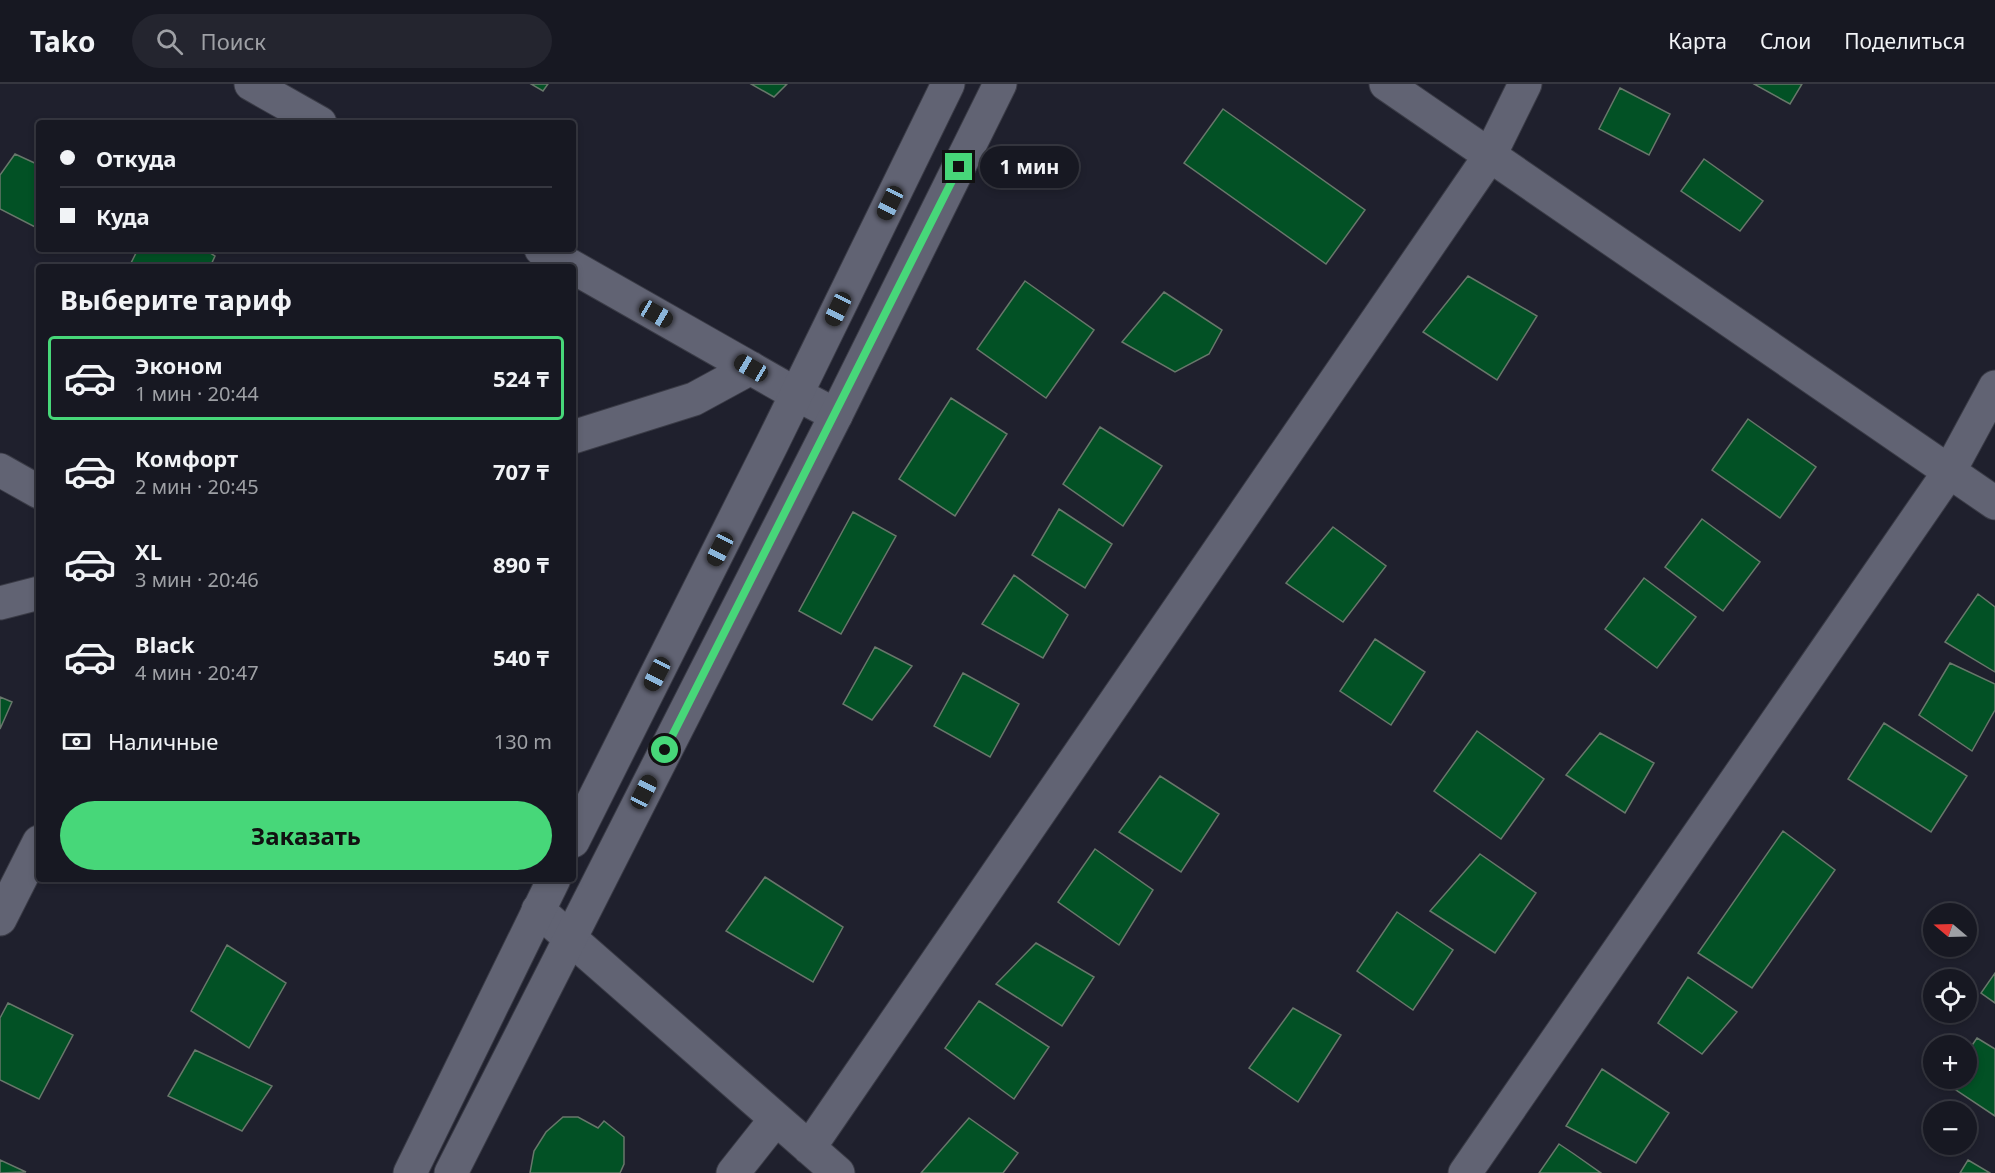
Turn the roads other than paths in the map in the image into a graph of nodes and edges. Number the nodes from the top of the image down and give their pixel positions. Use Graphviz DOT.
graph roads {
  1 [pos="251,84"];
  2 [pos="948,84"];
  3 [pos="1000,84"];
  4 [pos="1386,84"];
  5 [pos="1525,84"];
  6 [pos="315,120"];
  7 [pos="1489,157"];
  8 [pos="547,252"];
  9 [pos="568,264"];
  10 [pos="576,268"];
  11 [pos="751,368"];
  12 [pos="1995,387"];
  13 [pos="796,394"];
  14 [pos="836,415"];
  15 [pos="576,436"];
  16 [pos="0,470"];
  17 [pos="1948,472"];
  18 [pos="36,490"];
  19 [pos="1995,503"];
  20 [pos="36,594"];
  21 [pos="0,603"];
  22 [pos="576,835"];
  23 [pos="36,848"];
  24 [pos="552,882"];
  25 [pos="538,910"];
  26 [pos="0,920"];
  27 [pos="568,939"];
  28 [pos="775,1120"];
  29 [pos="809,1148"];
  30 [pos="410,1173"];
  31 [pos="451,1173"];
  32 [pos="733,1173"];
  33 [pos="838,1173"];
  34 [pos="1465,1173"];
  1 -- 6 [label="street"];
  2 -- 13 [label="street"];
  3 -- 14 [label="street"];
  4 -- 7 [label="street"];
  5 -- 7 [label="street"];
  7 -- 17 [label="street"];
  7 -- 29 [label="street"];
  8 -- 9 [label="street"];
  10 -- 11 [label="street"];
  11 -- 13 [label="street"];
  11 -- 15 [label="street"];
  12 -- 17 [label="street"];
  13 -- 14 [label="street"];
  13 -- 22 [label="street"];
  14 -- 27 [label="street"];
  16 -- 18 [label="street"];
  17 -- 19 [label="street"];
  17 -- 34 [label="street"];
  20 -- 21 [label="street"];
  23 -- 26 [label="street"];
  24 -- 25 [label="street"];
  25 -- 27 [label="street"];
  25 -- 30 [label="street"];
  27 -- 28 [label="street"];
  27 -- 31 [label="street"];
  28 -- 29 [label="street"];
  28 -- 32 [label="street"];
  29 -- 33 [label="street"];
}
